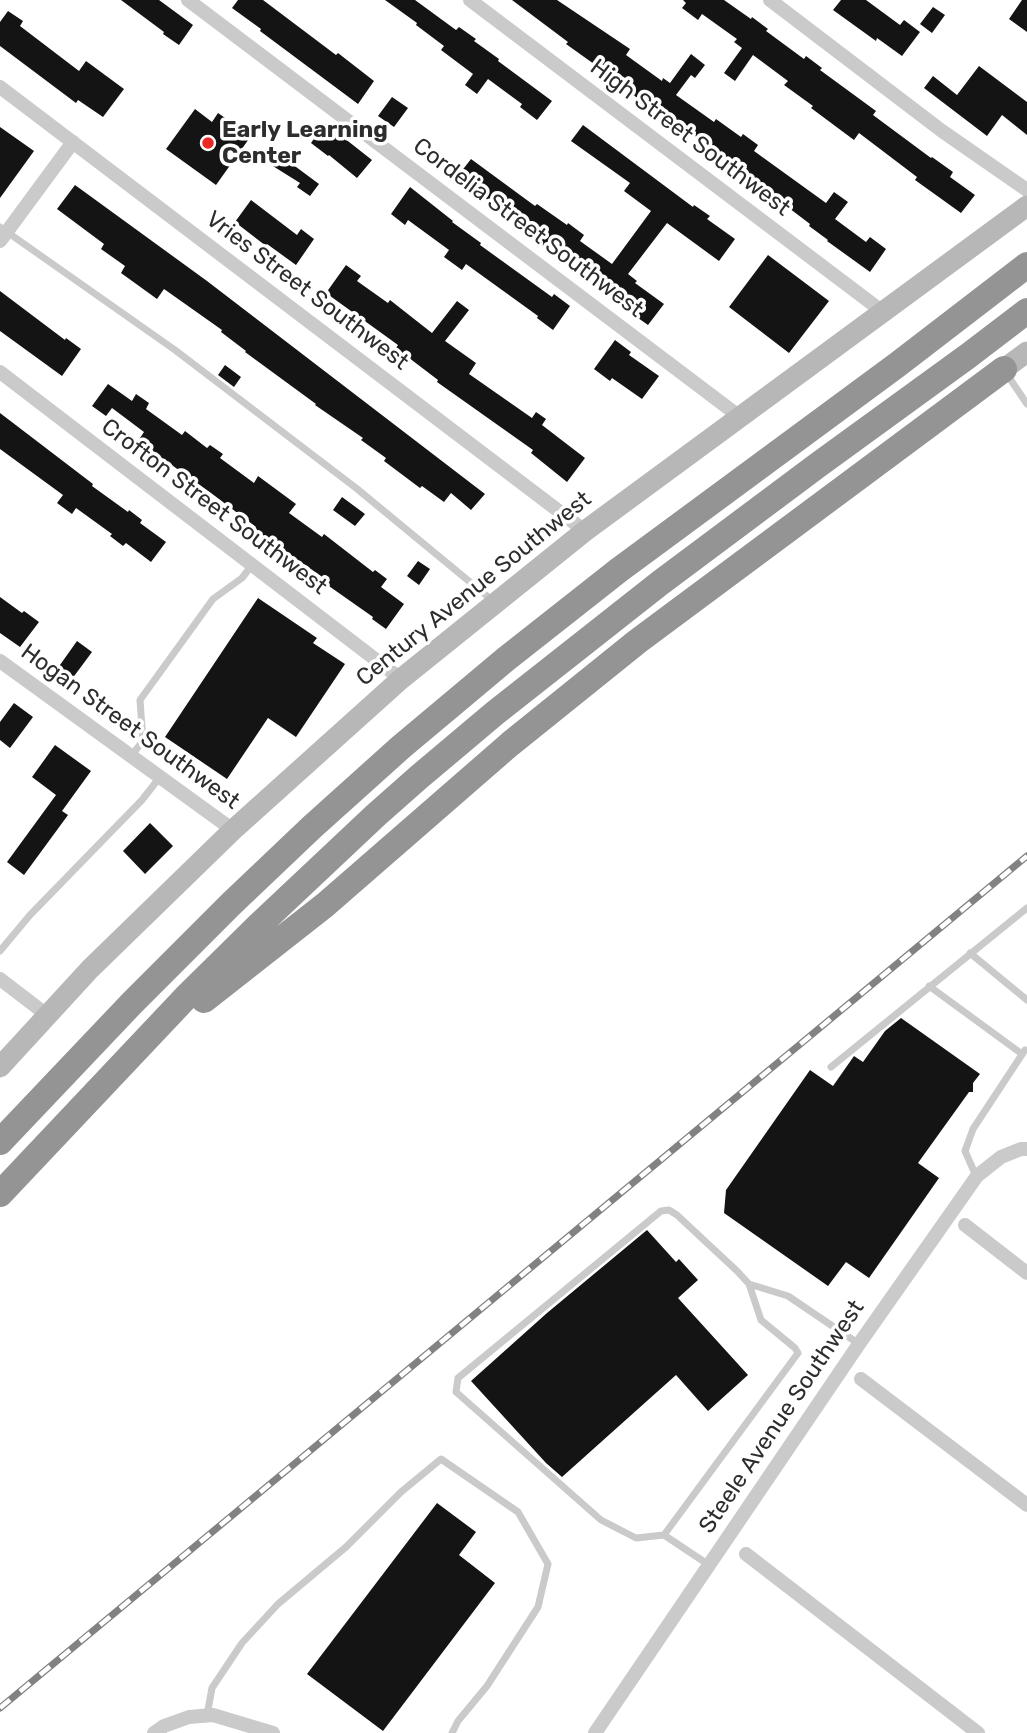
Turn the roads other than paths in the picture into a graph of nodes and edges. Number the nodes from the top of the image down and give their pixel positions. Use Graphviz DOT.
graph roads {
  1 [pos="188,0"];
  2 [pos="470,0"];
  3 [pos="770,0"];
  4 [pos="0,87"];
  5 [pos="73,142"];
  6 [pos="1027,190"];
  7 [pos="1027,206"];
  8 [pos="2,234"];
  9 [pos="1027,265"];
  10 [pos="1027,311"];
  11 [pos="883,312"];
  12 [pos="1027,352"];
  13 [pos="1004,369"];
  14 [pos="0,372"];
  15 [pos="1027,404"];
  16 [pos="740,417"];
  17 [pos="586,531"];
  18 [pos="251,565"];
  19 [pos="496,603"];
  20 [pos="0,661"];
  21 [pos="401,679"];
  22 [pos="131,756"];
  23 [pos="160,777"];
  24 [pos="233,830"];
  25 [pos="1027,908"];
  26 [pos="0,951"];
  27 [pos="970,953"];
  28 [pos="0,979"];
  29 [pos="929,986"];
  30 [pos="1027,1000"];
  31 [pos="47,1015"];
  32 [pos="1025,1051"];
  33 [pos="0,1067"];
  34 [pos="831,1067"];
  35 [pos="115,1071"];
  36 [pos="0,1142"];
  37 [pos="1027,1149"];
  38 [pos="977,1176"];
  39 [pos="0,1194"];
  40 [pos="965,1225"];
  41 [pos="1027,1273"];
  42 [pos="749,1284"];
  43 [pos="859,1344"];
  44 [pos="861,1379"];
  45 [pos="1027,1505"];
  46 [pos="664,1535"];
  47 [pos="746,1554"];
  48 [pos="709,1565"];
  49 [pos="207,1715"];
  50 [pos="154,1733"];
  51 [pos="273,1733"];
  52 [pos="452,1733"];
  53 [pos="595,1733"];
  54 [pos="978,1733"];
  1 -- 16 [label="street, Cordelia Street Southwest"];
  2 -- 11 [label="street, High Street Southwest"];
  3 -- 6 [label="street"];
  4 -- 5 [label="street, Vries Street Southwest"];
  5 -- 8 [label="street"];
  5 -- 17 [label="street, Vries Street Southwest"];
  7 -- 11 [label="street, Century Avenue Southwest"];
  8 -- 19 [label="lane"];
  9 -- 36 [label="highway"];
  10 -- 35 [label="highway"];
  11 -- 16 [label="street, Century Avenue Southwest"];
  12 -- 13 [label="street"];
  13 -- 15 [label="lane"];
  13 -- 35 [label="highway"];
  14 -- 18 [label="street, Crofton Street Southwest"];
  16 -- 17 [label="street, Century Avenue Southwest"];
  17 -- 19 [label="street, Century Avenue Southwest"];
  18 -- 21 [label="street, Crofton Street Southwest"];
  18 -- 22 [label="lane"];
  19 -- 21 [label="street, Century Avenue Southwest"];
  20 -- 22 [label="street, Hogan Street Southwest"];
  21 -- 24 [label="street, Century Avenue Southwest"];
  22 -- 23 [label="street, Hogan Street Southwest"];
  23 -- 24 [label="street, Hogan Street Southwest"];
  23 -- 26 [label="lane"];
  24 -- 31 [label="street, Century Avenue Southwest"];
  25 -- 27 [label="lane"];
  27 -- 29 [label="lane"];
  27 -- 30 [label="lane"];
  28 -- 31 [label="street"];
  29 -- 32 [label="lane"];
  29 -- 34 [label="lane"];
  31 -- 33 [label="street, Century Avenue Southwest"];
  32 -- 38 [label="lane"];
  35 -- 39 [label="highway"];
  37 -- 38 [label="street, Steele Avenue Southwest"];
  38 -- 43 [label="street, Steele Avenue Southwest"];
  40 -- 41 [label="street"];
  42 -- 43 [label="lane"];
  42 -- 46 [label="lane"];
  42 -- 46 [label="lane"];
  43 -- 48 [label="street, Steele Avenue Southwest"];
  44 -- 45 [label="street"];
  46 -- 48 [label="lane"];
  47 -- 54 [label="street"];
  48 -- 53 [label="street, Steele Avenue Southwest"];
  49 -- 50 [label="street"];
  49 -- 51 [label="street"];
  49 -- 52 [label="lane"];
}
